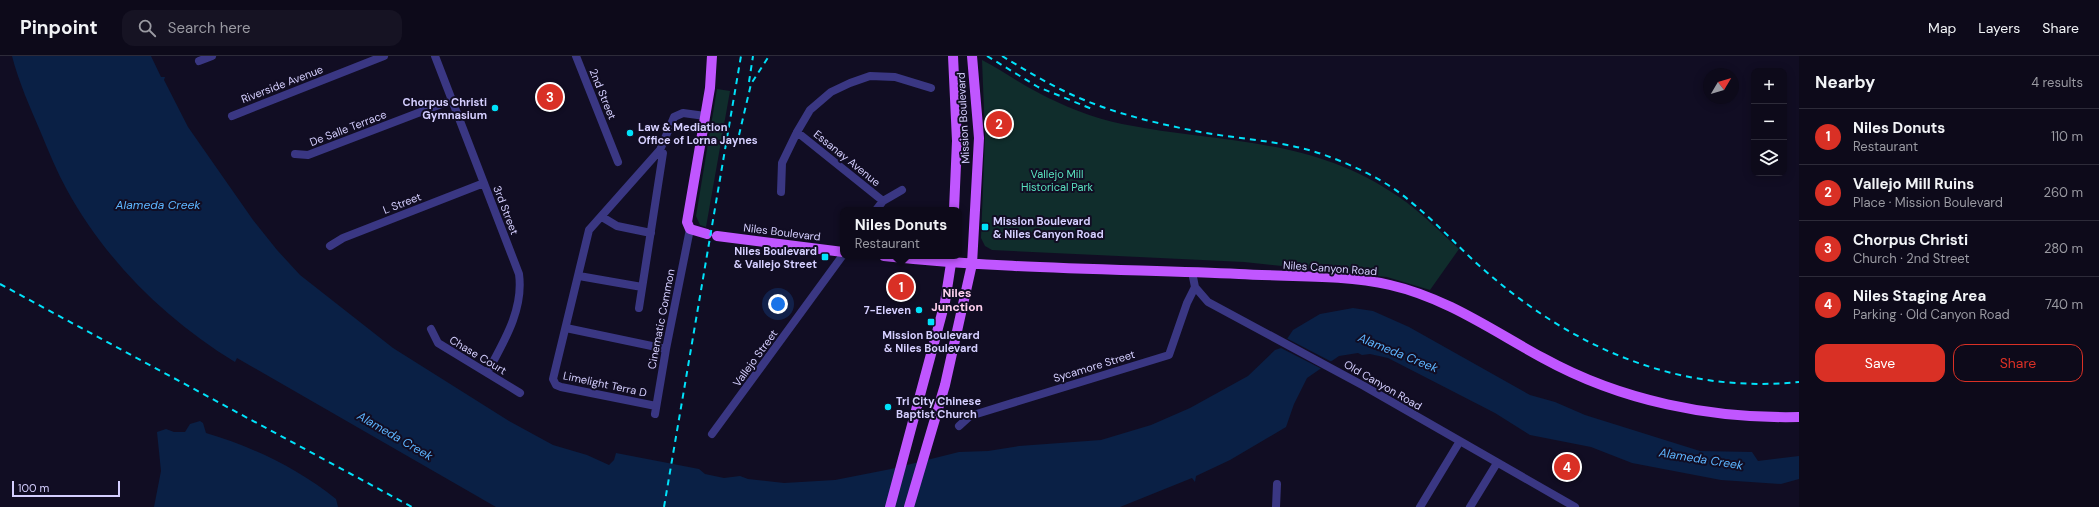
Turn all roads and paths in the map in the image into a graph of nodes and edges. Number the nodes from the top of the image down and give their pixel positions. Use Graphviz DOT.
graph roads {
  1 [pos="212,56"];
  2 [pos="384,56"];
  3 [pos="435,56"];
  4 [pos="576,56"];
  5 [pos="712,56"];
  6 [pos="953,56"];
  7 [pos="972,56"];
  8 [pos="199,61"];
  9 [pos="931,88"];
  10 [pos="452,100"];
  11 [pos="232,116"];
  12 [pos="705,116"];
  13 [pos="797,132"];
  14 [pos="660,150"];
  15 [pos="295,154"];
  16 [pos="618,162"];
  17 [pos="484,183"];
  18 [pos="902,190"];
  19 [pos="780,192"];
  20 [pos="883,201"];
  21 [pos="878,207"];
  22 [pos="954,207"];
  23 [pos="602,217"];
  24 [pos="690,228"];
  25 [pos="651,233"];
  26 [pos="330,246"];
  27 [pos="840,252"];
  28 [pos="840,259"];
  29 [pos="935,259"];
  30 [pos="952,260"];
  31 [pos="972,264"];
  32 [pos="1192,272"];
  33 [pos="579,276"];
  34 [pos="642,287"];
  35 [pos="1196,287"];
  36 [pos="639,308"];
  37 [pos="566,328"];
  38 [pos="431,329"];
  39 [pos="666,349"];
  40 [pos="487,373"];
  41 [pos="520,393"];
  42 [pos="656,410"];
  43 [pos="1799,416"];
  44 [pos="959,426"];
  45 [pos="712,434"];
  46 [pos="1460,441"];
  47 [pos="1498,463"];
  48 [pos="1278,484"];
  49 [pos="890,507"];
  50 [pos="909,507"];
  51 [pos="1276,507"];
  52 [pos="1420,507"];
  53 [pos="1470,507"];
  54 [pos="1575,507"];
  1 -- 8 [label="street"];
  2 -- 11 [label="street, Riverside Avenue"];
  3 -- 10 [label="street, 3rd Street"];
  4 -- 16 [label="street, 2nd Street"];
  5 -- 12 [label="main road"];
  6 -- 22 [label="main road, Mission Boulevard"];
  7 -- 31 [label="main road, Mission Boulevard"];
  9 -- 13 [label="street"];
  10 -- 15 [label="street, De Salle Terrace"];
  10 -- 17 [label="street, 3rd Street"];
  12 -- 14 [label="street"];
  12 -- 24 [label="main road"];
  13 -- 19 [label="street"];
  13 -- 20 [label="street, Essanay Avenue"];
  14 -- 23 [label="street"];
  14 -- 25 [label="street"];
  17 -- 26 [label="street, L Street"];
  17 -- 40 [label="street, 3rd Street"];
  18 -- 20 [label="street"];
  20 -- 21 [label="street"];
  23 -- 25 [label="street"];
  23 -- 33 [label="street"];
  24 -- 27 [label="main road, Niles Boulevard"];
  24 -- 39 [label="street, Cinematic Common"];
  25 -- 34 [label="street"];
  28 -- 45 [label="street, Vallejo Street"];
  29 -- 30 [label="main road"];
  30 -- 31 [label="main road, Niles Canyon Road"];
  30 -- 49 [label="main road"];
  31 -- 32 [label="main road, Niles Canyon Road"];
  31 -- 50 [label="main road, Mission Boulevard"];
  32 -- 35 [label="street, Old Canyon Road"];
  32 -- 43 [label="main road, Niles Canyon Road"];
  33 -- 34 [label="street"];
  33 -- 37 [label="street"];
  34 -- 36 [label="street"];
  35 -- 44 [label="street, Sycamore Street"];
  35 -- 46 [label="street, Old Canyon Road"];
  37 -- 39 [label="street"];
  37 -- 42 [label="street, Limelight Terra D"];
  38 -- 40 [label="street, Chase Court"];
  39 -- 42 [label="street, Cinematic Common"];
  40 -- 41 [label="street, Chase Court"];
  46 -- 47 [label="street, Old Canyon Road"];
  46 -- 52 [label="street"];
  47 -- 53 [label="street"];
  47 -- 54 [label="street, Old Canyon Road"];
  48 -- 51 [label="street"];
}
